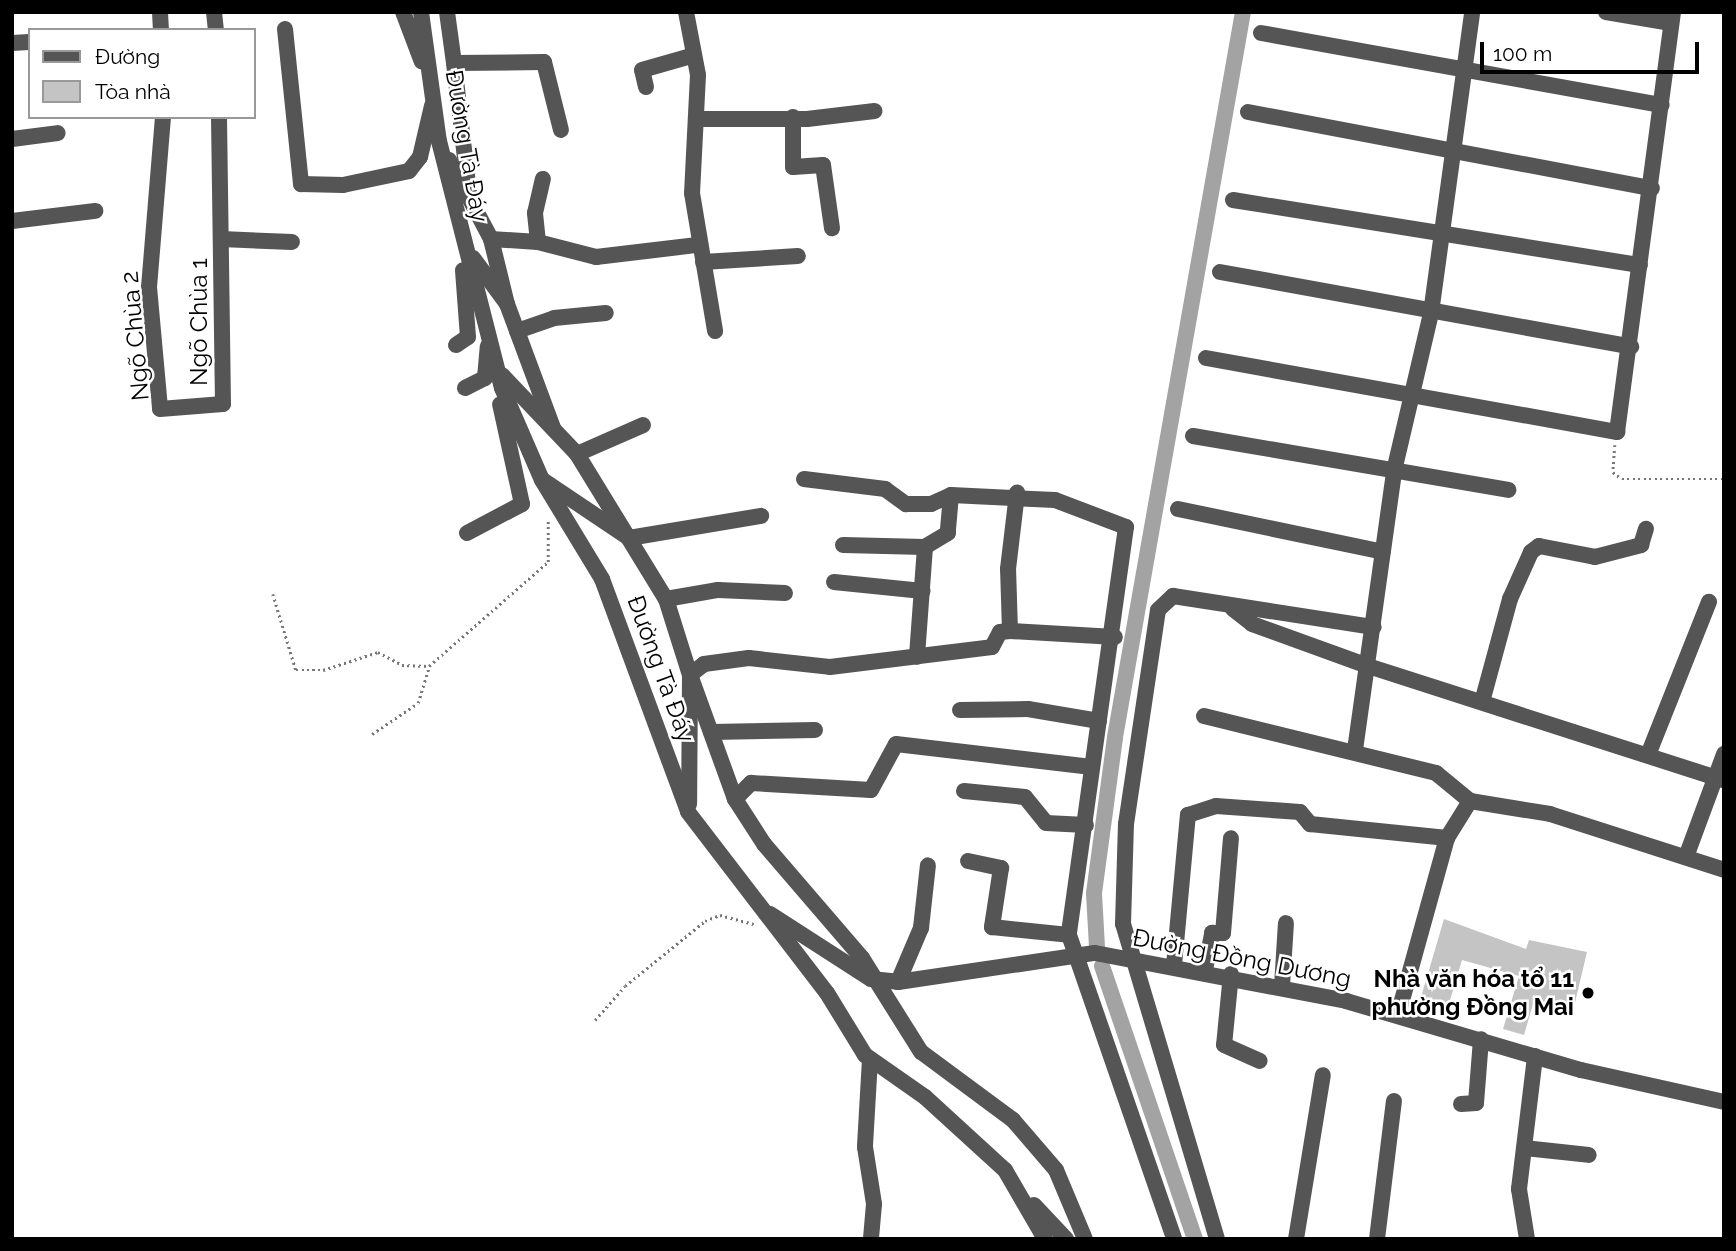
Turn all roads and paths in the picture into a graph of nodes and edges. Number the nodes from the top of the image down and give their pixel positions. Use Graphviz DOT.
graph roads {
  1 [pos="403,12"];
  2 [pos="421,12"];
  3 [pos="447,12"];
  4 [pos="686,12"];
  5 [pos="1472,12"];
  6 [pos="1606,12"];
  7 [pos="1672,18"];
  8 [pos="285,29"];
  9 [pos="1261,33"];
  10 [pos="691,56"];
  11 [pos="454,63"];
  12 [pos="1462,68"];
  13 [pos="646,87"];
  14 [pos="434,97"];
  15 [pos="1662,106"];
  16 [pos="875,111"];
  17 [pos="1248,112"];
  18 [pos="793,117"];
  19 [pos="163,119"];
  20 [pos="219,119"];
  21 [pos="697,119"];
  22 [pos="561,130"];
  23 [pos="58,133"];
  24 [pos="12,139"];
  25 [pos="439,141"];
  26 [pos="1451,151"];
  27 [pos="543,179"];
  28 [pos="1652,188"];
  29 [pos="469,192"];
  30 [pos="1233,200"];
  31 [pos="95,211"];
  32 [pos="12,221"];
  33 [pos="832,228"];
  34 [pos="1440,233"];
  35 [pos="221,239"];
  36 [pos="491,239"];
  37 [pos="292,242"];
  38 [pos="462,242"];
  39 [pos="538,242"];
  40 [pos="697,245"];
  41 [pos="798,256"];
  42 [pos="703,262"];
  43 [pos="1640,265"];
  44 [pos="1220,272"];
  45 [pos="507,304"];
  46 [pos="606,313"];
  47 [pos="1431,313"];
  48 [pos="488,329"];
  49 [pos="517,331"];
  50 [pos="715,331"];
  51 [pos="456,345"];
  52 [pos="1630,347"];
  53 [pos="1206,358"];
  54 [pos="498,371"];
  55 [pos="465,388"];
  56 [pos="502,388"];
  57 [pos="1415,393"];
  58 [pos="223,404"];
  59 [pos="643,425"];
  60 [pos="554,431"];
  61 [pos="1617,432"];
  62 [pos="1192,436"];
  63 [pos="578,454"];
  64 [pos="1394,471"];
  65 [pos="804,479"];
  66 [pos="1724,479"];
  67 [pos="542,480"];
  68 [pos="1508,490"];
  69 [pos="1017,493"];
  70 [pos="951,495"];
  71 [pos="556,502"];
  72 [pos="1178,509"];
  73 [pos="761,516"];
  74 [pos="1646,529"];
  75 [pos="467,533"];
  76 [pos="629,538"];
  77 [pos="843,545"];
  78 [pos="925,547"];
  79 [pos="1383,552"];
  80 [pos="834,582"];
  81 [pos="923,591"];
  82 [pos="785,593"];
  83 [pos="273,594"];
  84 [pos="666,599"];
  85 [pos="1709,602"];
  86 [pos="1233,608"];
  87 [pos="1374,627"];
  88 [pos="1010,631"];
  89 [pos="1115,637"];
  90 [pos="917,657"];
  91 [pos="429,666"];
  92 [pos="1368,666"];
  93 [pos="690,675"];
  94 [pos="1482,702"];
  95 [pos="960,710"];
  96 [pos="1204,716"];
  97 [pos="1099,721"];
  98 [pos="816,730"];
  99 [pos="710,732"];
  100 [pos="372,734"];
  101 [pos="1355,750"];
  102 [pos="1724,754"];
  103 [pos="1648,755"];
  104 [pos="1092,767"];
  105 [pos="1720,779"];
  106 [pos="964,791"];
  107 [pos="735,799"];
  108 [pos="1470,801"];
  109 [pos="688,812"];
  110 [pos="1086,825"];
  111 [pos="1231,838"];
  112 [pos="1447,838"];
  113 [pos="1686,857"];
  114 [pos="968,861"];
  115 [pos="928,865"];
  116 [pos="1724,870"];
  117 [pos="762,909"];
  118 [pos="1286,923"];
  119 [pos="765,930"];
  120 [pos="1069,935"];
  121 [pos="1074,955"];
  122 [pos="1133,959"];
  123 [pos="1174,965"];
  124 [pos="1205,970"];
  125 [pos="1231,974"];
  126 [pos="871,979"];
  127 [pos="898,982"];
  128 [pos="1282,986"];
  129 [pos="1398,1015"];
  130 [pos="595,1020"];
  131 [pos="1481,1039"];
  132 [pos="1535,1056"];
  133 [pos="870,1059"];
  134 [pos="1260,1062"];
  135 [pos="1323,1075"];
  136 [pos="1394,1101"];
  137 [pos="1724,1102"];
  138 [pos="1461,1104"];
  139 [pos="1524,1148"];
  140 [pos="1589,1155"];
  141 [pos="1025,1196"];
  142 [pos="871,1239"];
  143 [pos="1045,1239"];
  144 [pos="1066,1239"];
  145 [pos="1085,1239"];
  146 [pos="1174,1239"];
  147 [pos="1217,1239"];
  148 [pos="1296,1239"];
  149 [pos="1377,1239"];
  150 [pos="1527,1239"];
  1 -- 14 [label="street"];
  2 -- 14 [label="street, Đường Tà Đáy"];
  3 -- 11 [label="street"];
  4 -- 10 [label="street"];
  5 -- 12 [label="street"];
  6 -- 7 [label="street"];
  7 -- 15 [label="street"];
  8 -- 14 [label="street"];
  9 -- 12 [label="street"];
  10 -- 13 [label="street"];
  10 -- 21 [label="street"];
  11 -- 22 [label="street"];
  11 -- 29 [label="street"];
  12 -- 15 [label="street"];
  12 -- 26 [label="street"];
  14 -- 25 [label="street, Đường Tà Đáy"];
  15 -- 28 [label="street"];
  16 -- 18 [label="street"];
  17 -- 26 [label="street"];
  18 -- 21 [label="street"];
  18 -- 33 [label="street"];
  19 -- 58 [label="street, Ngõ Chùa 2"];
  20 -- 35 [label="street, Ngõ Chùa 1"];
  21 -- 40 [label="street"];
  23 -- 24 [label="street"];
  25 -- 29 [label="street"];
  25 -- 38 [label="street, Đường Tà Đáy"];
  26 -- 28 [label="street"];
  26 -- 34 [label="street"];
  27 -- 39 [label="street"];
  28 -- 43 [label="street"];
  29 -- 36 [label="street"];
  30 -- 34 [label="street"];
  31 -- 32 [label="street"];
  34 -- 43 [label="street"];
  34 -- 47 [label="street"];
  35 -- 37 [label="street, Ngõ Chùa 1"];
  35 -- 58 [label="street, Ngõ Chùa 1"];
  36 -- 39 [label="street"];
  36 -- 45 [label="street"];
  38 -- 45 [label="street"];
  38 -- 48 [label="street, Đường Tà Đáy"];
  38 -- 51 [label="street"];
  39 -- 40 [label="street"];
  40 -- 42 [label="street"];
  41 -- 42 [label="street"];
  42 -- 50 [label="street"];
  43 -- 52 [label="street"];
  44 -- 47 [label="street"];
  45 -- 49 [label="street"];
  46 -- 49 [label="street"];
  47 -- 52 [label="street"];
  47 -- 57 [label="street"];
  48 -- 54 [label="street, Đường Tà Đáy"];
  48 -- 55 [label="street"];
  49 -- 60 [label="street"];
  52 -- 61 [label="street"];
  53 -- 57 [label="street"];
  54 -- 56 [label="street, Đường Tà Đáy"];
  54 -- 60 [label="street"];
  56 -- 67 [label="street, Đường Tà Đáy"];
  56 -- 75 [label="street"];
  57 -- 61 [label="street"];
  57 -- 64 [label="street"];
  59 -- 63 [label="street"];
  60 -- 63 [label="street"];
  61 -- 66 [label="path"];
  62 -- 64 [label="street"];
  63 -- 76 [label="street"];
  64 -- 68 [label="street"];
  64 -- 79 [label="street"];
  65 -- 70 [label="street"];
  67 -- 71 [label="street, Đường Tà Đáy"];
  67 -- 76 [label="street"];
  69 -- 70 [label="street"];
  69 -- 88 [label="street"];
  69 -- 89 [label="street"];
  70 -- 78 [label="street"];
  71 -- 91 [label="path"];
  71 -- 109 [label="street, Đường Tà Đáy"];
  72 -- 79 [label="street"];
  73 -- 76 [label="street"];
  74 -- 94 [label="street"];
  76 -- 84 [label="street"];
  77 -- 78 [label="street"];
  78 -- 81 [label="street"];
  79 -- 87 [label="street"];
  80 -- 81 [label="street"];
  81 -- 90 [label="street"];
  82 -- 84 [label="street"];
  83 -- 91 [label="path"];
  84 -- 93 [label="street"];
  85 -- 103 [label="street"];
  86 -- 87 [label="street"];
  86 -- 92 [label="street"];
  86 -- 122 [label="street"];
  87 -- 92 [label="street"];
  88 -- 89 [label="street"];
  88 -- 90 [label="street"];
  89 -- 97 [label="street"];
  90 -- 93 [label="street"];
  91 -- 100 [label="path"];
  92 -- 94 [label="street"];
  92 -- 101 [label="street"];
  93 -- 99 [label="street"];
  93 -- 109 [label="street"];
  94 -- 103 [label="street"];
  95 -- 97 [label="street"];
  96 -- 101 [label="street"];
  97 -- 104 [label="street"];
  98 -- 99 [label="street"];
  99 -- 107 [label="street"];
  101 -- 108 [label="street"];
  102 -- 105 [label="street"];
  103 -- 105 [label="street"];
  104 -- 107 [label="street"];
  104 -- 110 [label="street"];
  105 -- 113 [label="street"];
  106 -- 110 [label="street"];
  107 -- 126 [label="street"];
  108 -- 112 [label="street"];
  108 -- 113 [label="street"];
  109 -- 117 [label="street, Đường Tà Đáy"];
  110 -- 120 [label="street"];
  111 -- 124 [label="street"];
  112 -- 123 [label="street"];
  112 -- 129 [label="street"];
  113 -- 116 [label="street"];
  114 -- 120 [label="street"];
  115 -- 127 [label="street"];
  117 -- 126 [label="street, Đường Đồng Dương"];
  117 -- 133 [label="street, Đường Tà Đáy"];
  118 -- 128 [label="street"];
  119 -- 130 [label="path"];
  120 -- 121 [label="street"];
  121 -- 122 [label="street, Đường Đồng Dương"];
  121 -- 127 [label="street, Đường Đồng Dương"];
  121 -- 146 [label="street"];
  122 -- 123 [label="street, Đường Đồng Dương"];
  122 -- 147 [label="street"];
  123 -- 124 [label="street, Đường Đồng Dương"];
  124 -- 125 [label="street, Đường Đồng Dương"];
  125 -- 128 [label="street, Đường Đồng Dương"];
  125 -- 134 [label="street"];
  126 -- 127 [label="street, Đường Đồng Dương"];
  126 -- 145 [label="street"];
  128 -- 129 [label="street, Đường Đồng Dương"];
  129 -- 131 [label="street, Đường Đồng Dương"];
  131 -- 132 [label="street, Đường Đồng Dương"];
  131 -- 138 [label="street"];
  132 -- 137 [label="street, Đường Đồng Dương"];
  132 -- 139 [label="street"];
  133 -- 141 [label="street, Đường Tà Đáy"];
  133 -- 142 [label="street"];
  135 -- 148 [label="street"];
  136 -- 149 [label="street"];
  139 -- 140 [label="street"];
  139 -- 150 [label="street"];
  141 -- 143 [label="street, Đường Tà Đáy"];
  141 -- 144 [label="street"];
}
